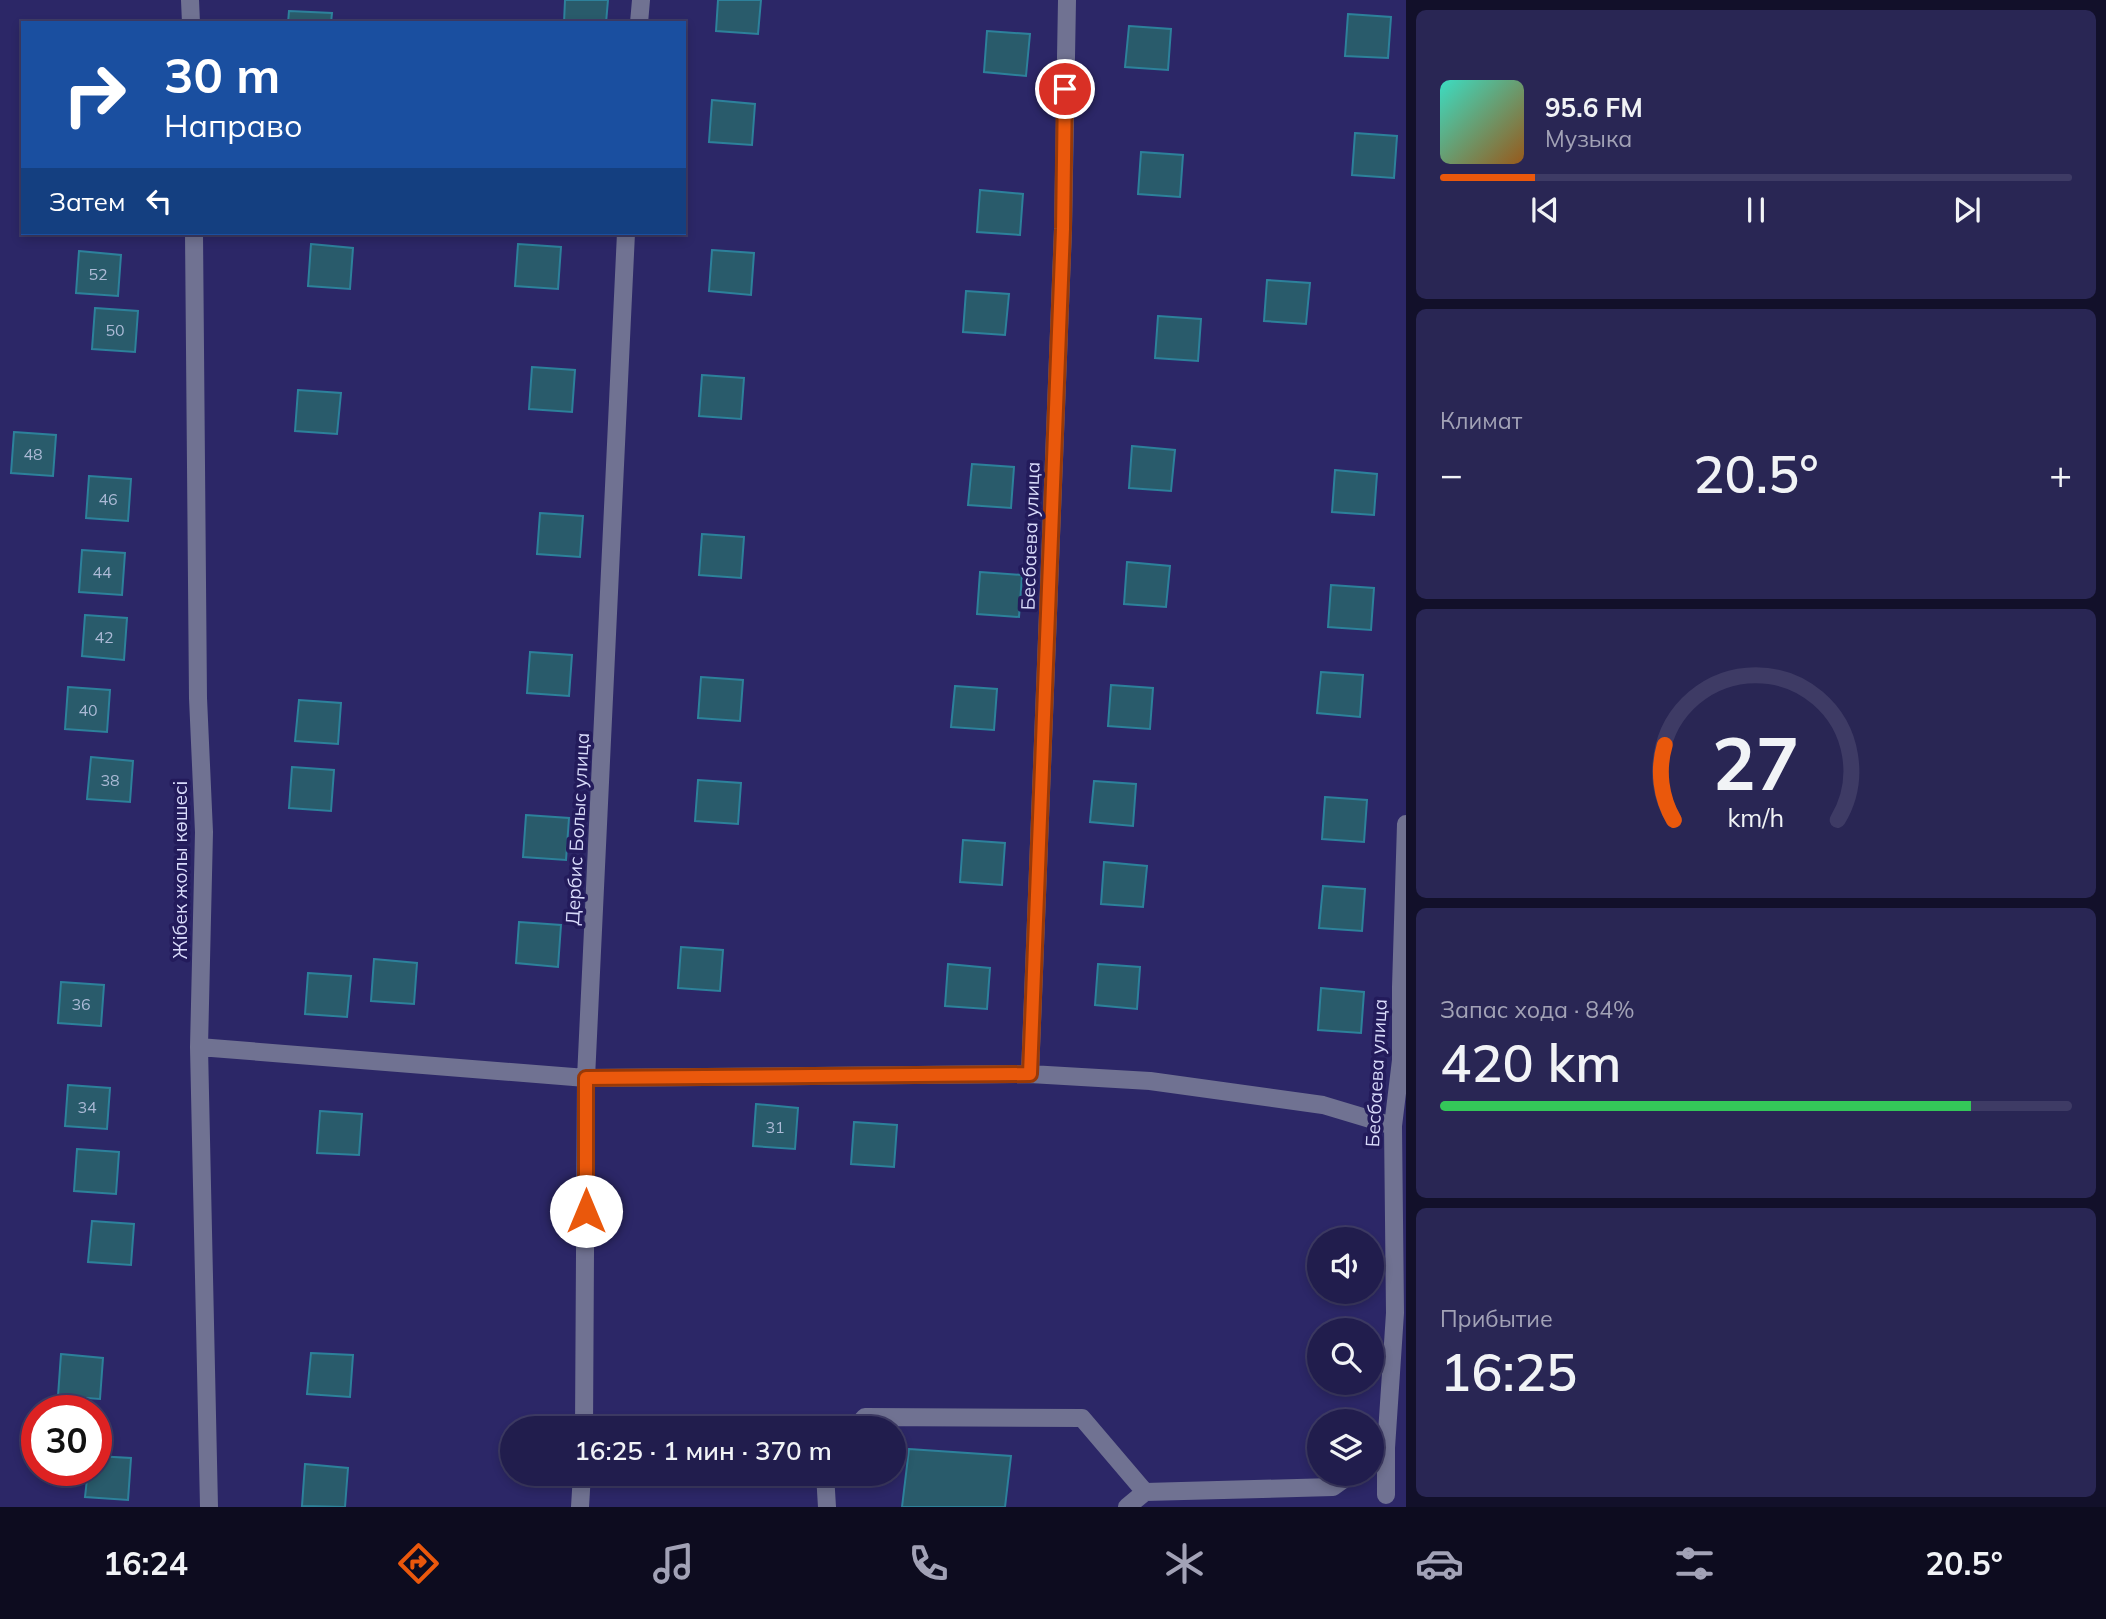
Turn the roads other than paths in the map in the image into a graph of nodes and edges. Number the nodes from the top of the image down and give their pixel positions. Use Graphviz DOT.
graph roads {
  1 [pos="190,0"];
  2 [pos="641,0"];
  3 [pos="1067,0"];
  4 [pos="191,21"];
  5 [pos="639,21"];
  6 [pos="194,235"];
  7 [pos="626,235"];
  8 [pos="1406,824"];
  9 [pos="199,1047"];
  10 [pos="1030,1074"];
  11 [pos="586,1078"];
  12 [pos="1393,1126"];
  13 [pos="1398,1317"];
  14 [pos="584,1416"];
  15 [pos="906,1417"];
  16 [pos="1384,1417"];
  17 [pos="1384,1483"];
  18 [pos="581,1486"];
  19 [pos="826,1486"];
  20 [pos="1333,1486"];
  21 [pos="1145,1492"];
  22 [pos="1386,1495"];
  23 [pos="209,1507"];
  24 [pos="580,1507"];
  25 [pos="827,1507"];
  26 [pos="1127,1507"];
  1 -- 4 [label="street"];
  2 -- 5 [label="street"];
  3 -- 10 [label="street, Бесбаева улица"];
  6 -- 9 [label="street, Жібек жолы көшесі"];
  7 -- 11 [label="street, Дербис Болыс улица"];
  8 -- 12 [label="street, Бесбаева улица"];
  9 -- 11 [label="street"];
  9 -- 23 [label="street, Жібек жолы көшесі"];
  10 -- 11 [label="street"];
  10 -- 12 [label="street"];
  11 -- 14 [label="street, Дербис Болыс улица"];
  12 -- 13 [label="street, Бесбаева улица"];
  13 -- 16 [label="street, Бесбаева улица"];
  15 -- 21 [label="street"];
  17 -- 22 [label="street, Бесбаева улица"];
  18 -- 24 [label="street"];
  19 -- 25 [label="street"];
  20 -- 21 [label="street"];
  21 -- 26 [label="street"];
}
